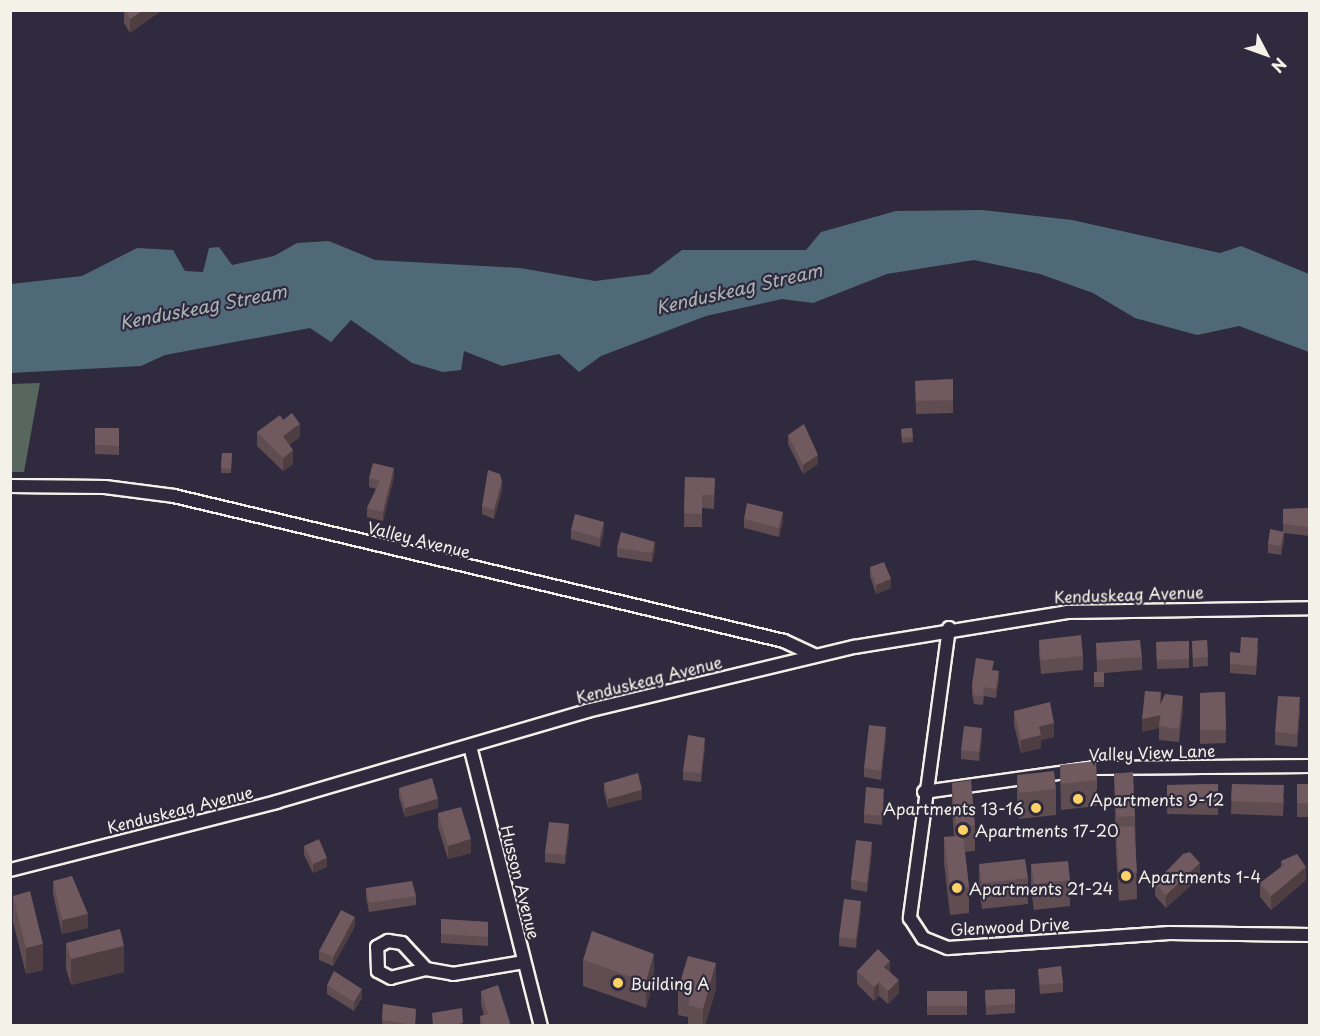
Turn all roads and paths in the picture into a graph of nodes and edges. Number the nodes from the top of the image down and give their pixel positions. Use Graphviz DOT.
graph roads {
  1 [pos="10,486"];
  2 [pos="1310,608"];
  3 [pos="949,628"];
  4 [pos="814,655"];
  5 [pos="470,746"];
  6 [pos="1310,766"];
  7 [pos="924,792"];
  8 [pos="10,870"];
  9 [pos="1310,935"];
  10 [pos="524,962"];
  11 [pos="426,969"];
  12 [pos="541,1026"];
  1 -- 4 [label="street, Valley Avenue"];
  2 -- 3 [label="street, Kenduskeag Avenue"];
  3 -- 4 [label="street, Kenduskeag Avenue"];
  3 -- 7 [label="street, Glenwood Drive"];
  4 -- 5 [label="street, Kenduskeag Avenue"];
  5 -- 8 [label="street, Kenduskeag Avenue"];
  5 -- 10 [label="street, Husson Avenue"];
  6 -- 7 [label="street, Valley View Lane"];
  7 -- 9 [label="street, Glenwood Drive"];
  10 -- 11 [label="street"];
  10 -- 12 [label="street, Husson Avenue"];
}
